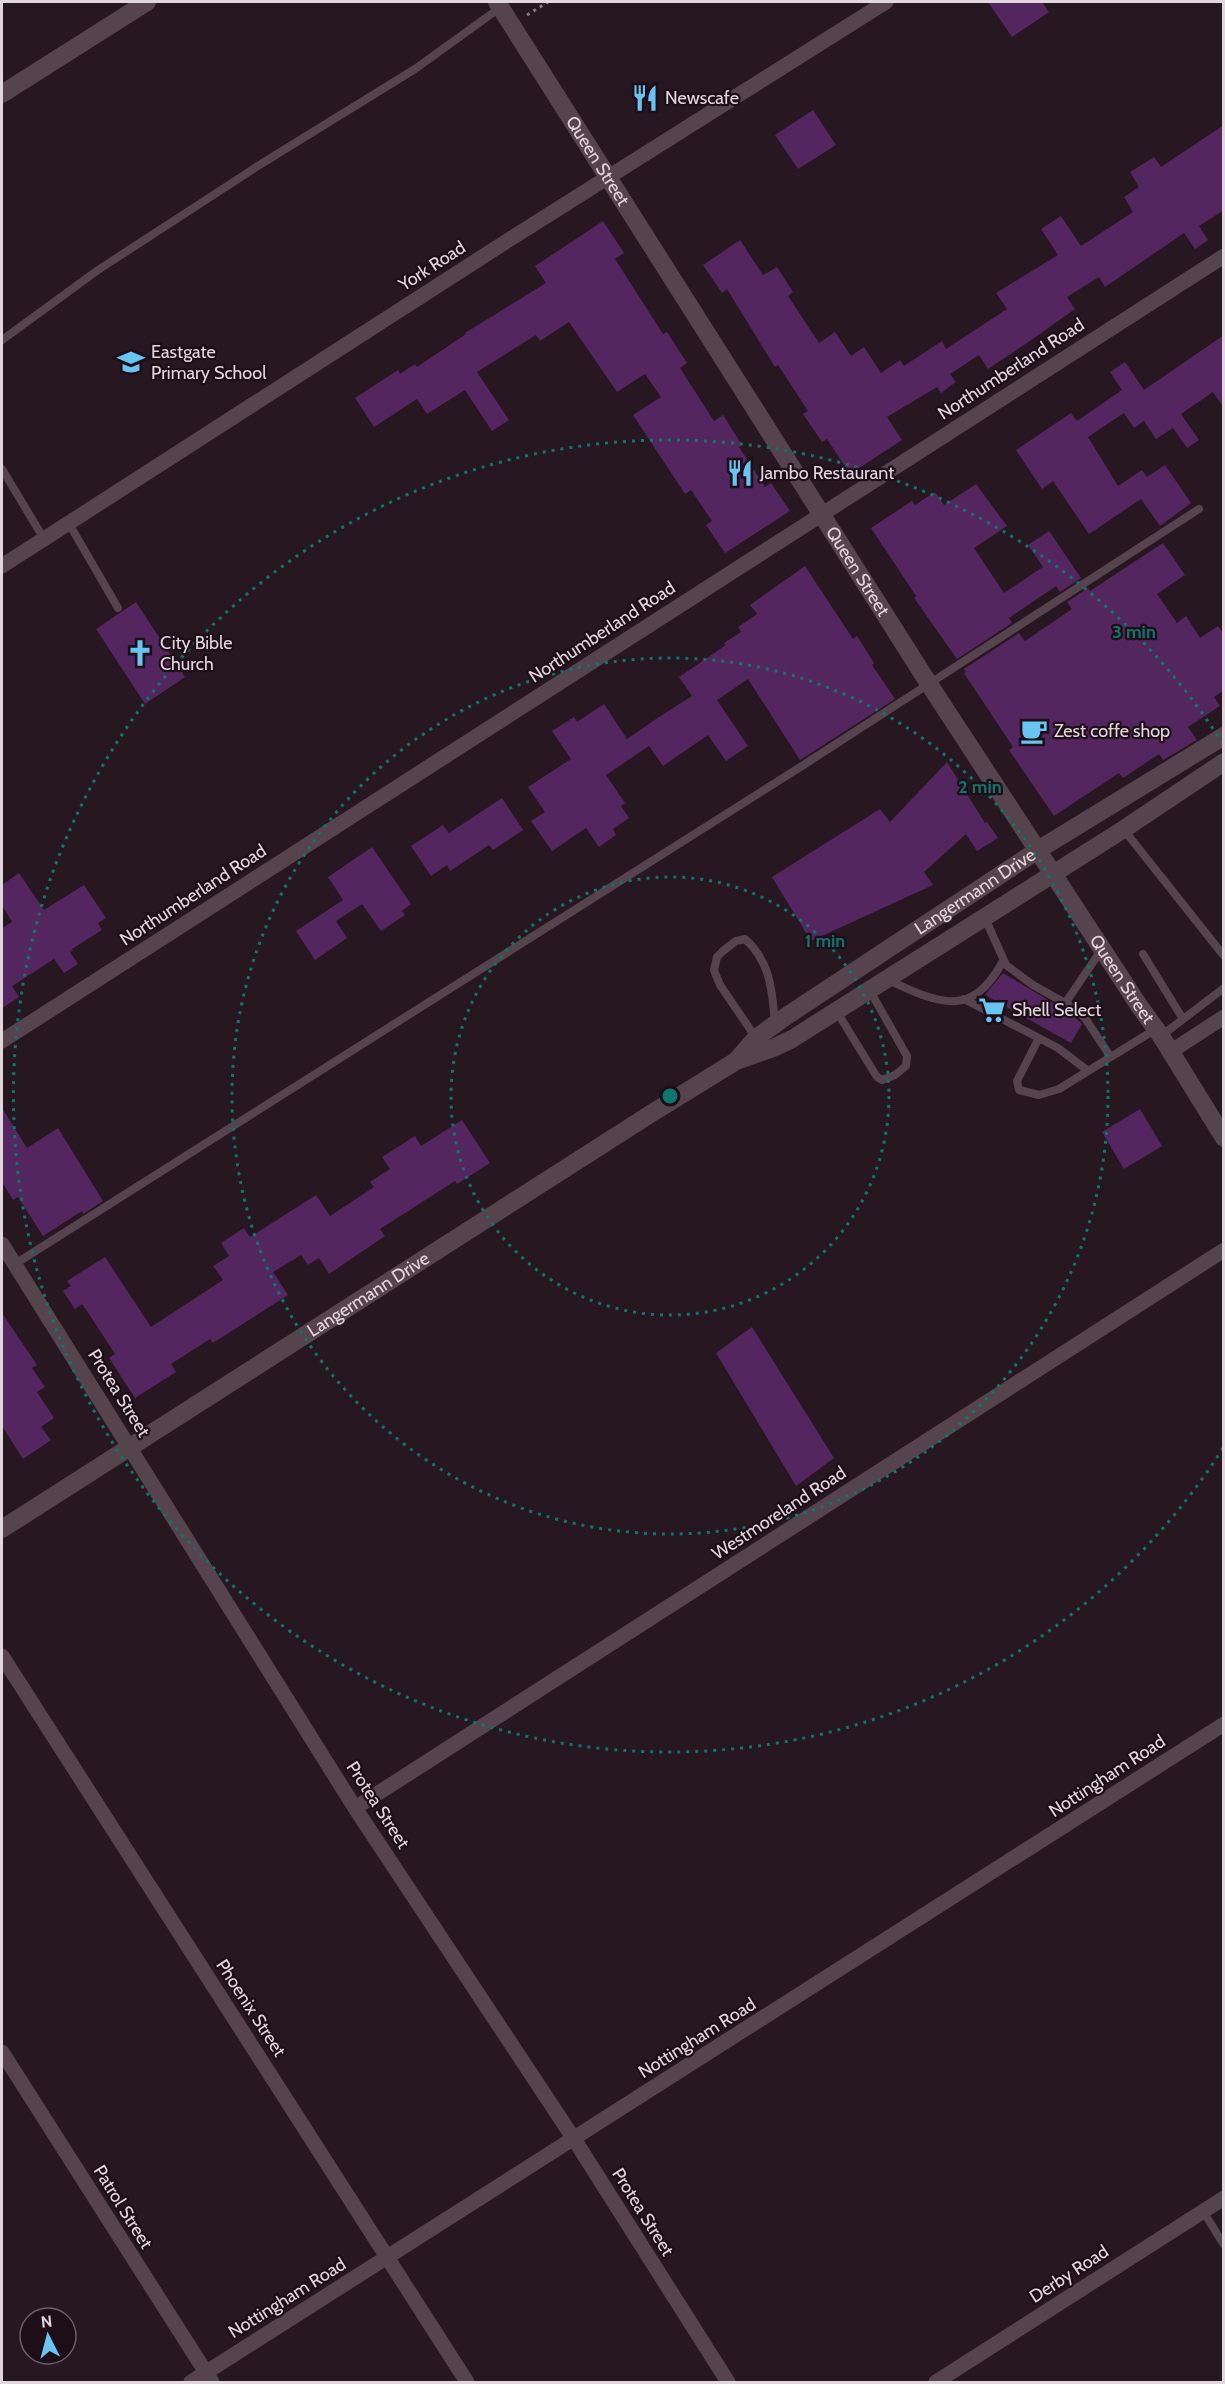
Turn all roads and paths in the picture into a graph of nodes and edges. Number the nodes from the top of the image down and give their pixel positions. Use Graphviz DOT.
graph roads {
  1 [pos="147,2"];
  2 [pos="548,2"];
  3 [pos="886,2"];
  4 [pos="499,4"];
  5 [pos="511,26"];
  6 [pos="2,94"];
  7 [pos="609,177"];
  8 [pos="1224,256"];
  9 [pos="2,340"];
  10 [pos="2,469"];
  11 [pos="1199,509"];
  12 [pos="822,514"];
  13 [pos="68,522"];
  14 [pos="44,539"];
  15 [pos="2,566"];
  16 [pos="118,608"];
  17 [pos="929,684"];
  18 [pos="1224,736"];
  19 [pos="1224,762"];
  20 [pos="1124,829"];
  21 [pos="1038,850"];
  22 [pos="1053,872"];
  23 [pos="984,916"];
  24 [pos="1102,949"];
  25 [pos="1143,954"];
  26 [pos="1224,956"];
  27 [pos="1003,961"];
  28 [pos="886,979"];
  29 [pos="1224,988"];
  30 [pos="869,990"];
  31 [pos="964,999"];
  32 [pos="1066,1002"];
  33 [pos="837,1011"];
  34 [pos="1224,1017"];
  35 [pos="1183,1019"];
  36 [pos="775,1024"];
  37 [pos="1158,1032"];
  38 [pos="756,1038"];
  39 [pos="1039,1038"];
  40 [pos="2,1041"];
  41 [pos="1170,1052"];
  42 [pos="1110,1056"];
  43 [pos="736,1061"];
  44 [pos="1087,1070"];
  45 [pos="1224,1138"];
  46 [pos="2,1244"];
  47 [pos="1224,1250"];
  48 [pos="15,1264"];
  49 [pos="130,1446"];
  50 [pos="2,1529"];
  51 [pos="2,1656"];
  52 [pos="1224,1724"];
  53 [pos="355,1808"];
  54 [pos="2,2052"];
  55 [pos="574,2139"];
  56 [pos="1224,2198"];
  57 [pos="1203,2211"];
  58 [pos="1224,2245"];
  59 [pos="388,2258"];
  60 [pos="209,2378"];
  61 [pos="191,2382"];
  62 [pos="467,2382"];
  63 [pos="728,2382"];
  64 [pos="936,2382"];
  1 -- 6 [label="main road"];
  2 -- 5 [label="path"];
  3 -- 7 [label="street, York Road"];
  4 -- 5 [label="main road, Queen Street"];
  4 -- 9 [label="lane"];
  5 -- 7 [label="main road, Queen Street"];
  7 -- 12 [label="main road, Queen Street"];
  7 -- 13 [label="street, York Road"];
  8 -- 12 [label="street, Northumberland Road"];
  10 -- 14 [label="lane"];
  11 -- 17 [label="lane"];
  12 -- 17 [label="main road, Queen Street"];
  12 -- 40 [label="street, Northumberland Road"];
  13 -- 14 [label="street, York Road"];
  13 -- 16 [label="lane"];
  14 -- 15 [label="street, York Road"];
  17 -- 21 [label="main road, Queen Street"];
  17 -- 48 [label="lane"];
  18 -- 21 [label="main road, Langermann Drive"];
  19 -- 20 [label="main road, Langermann Drive"];
  20 -- 22 [label="main road, Langermann Drive"];
  20 -- 26 [label="lane"];
  21 -- 22 [label="main road, Queen Street"];
  21 -- 36 [label="main road, Langermann Drive"];
  22 -- 23 [label="main road, Langermann Drive"];
  22 -- 24 [label="main road, Queen Street"];
  23 -- 27 [label="lane"];
  23 -- 28 [label="main road, Langermann Drive"];
  24 -- 32 [label="lane"];
  24 -- 37 [label="main road, Queen Street"];
  25 -- 35 [label="lane"];
  27 -- 31 [label="lane"];
  27 -- 32 [label="lane"];
  28 -- 30 [label="main road, Langermann Drive"];
  28 -- 31 [label="lane"];
  29 -- 35 [label="lane"];
  30 -- 33 [label="main road, Langermann Drive"];
  30 -- 33 [label="lane"];
  31 -- 39 [label="lane"];
  32 -- 42 [label="lane"];
  33 -- 43 [label="main road, Langermann Drive"];
  34 -- 41 [label="street"];
  35 -- 37 [label="lane"];
  36 -- 38 [label="main road, Langermann Drive"];
  36 -- 38 [label="lane"];
  37 -- 41 [label="main road, Queen Street"];
  37 -- 42 [label="lane"];
  38 -- 43 [label="main road, Langermann Drive"];
  39 -- 44 [label="lane"];
  39 -- 44 [label="lane"];
  41 -- 45 [label="main road, Queen Street"];
  42 -- 44 [label="lane"];
  43 -- 49 [label="main road, Langermann Drive"];
  46 -- 48 [label="street, Protea Street"];
  47 -- 53 [label="street, Westmoreland Road"];
  48 -- 49 [label="street, Protea Street"];
  49 -- 50 [label="main road, Langermann Drive"];
  49 -- 53 [label="street, Protea Street"];
  51 -- 59 [label="street, Phoenix Street"];
  52 -- 55 [label="street, Nottingham Road"];
  53 -- 55 [label="street, Protea Street"];
  54 -- 60 [label="street, Patrol Street"];
  55 -- 59 [label="street, Nottingham Road"];
  55 -- 63 [label="street, Protea Street"];
  56 -- 57 [label="street, Derby Road"];
  57 -- 58 [label="lane"];
  57 -- 64 [label="street, Derby Road"];
  59 -- 60 [label="street, Nottingham Road"];
  59 -- 62 [label="street, Phoenix Street"];
  60 -- 61 [label="street, Nottingham Road"];
}
